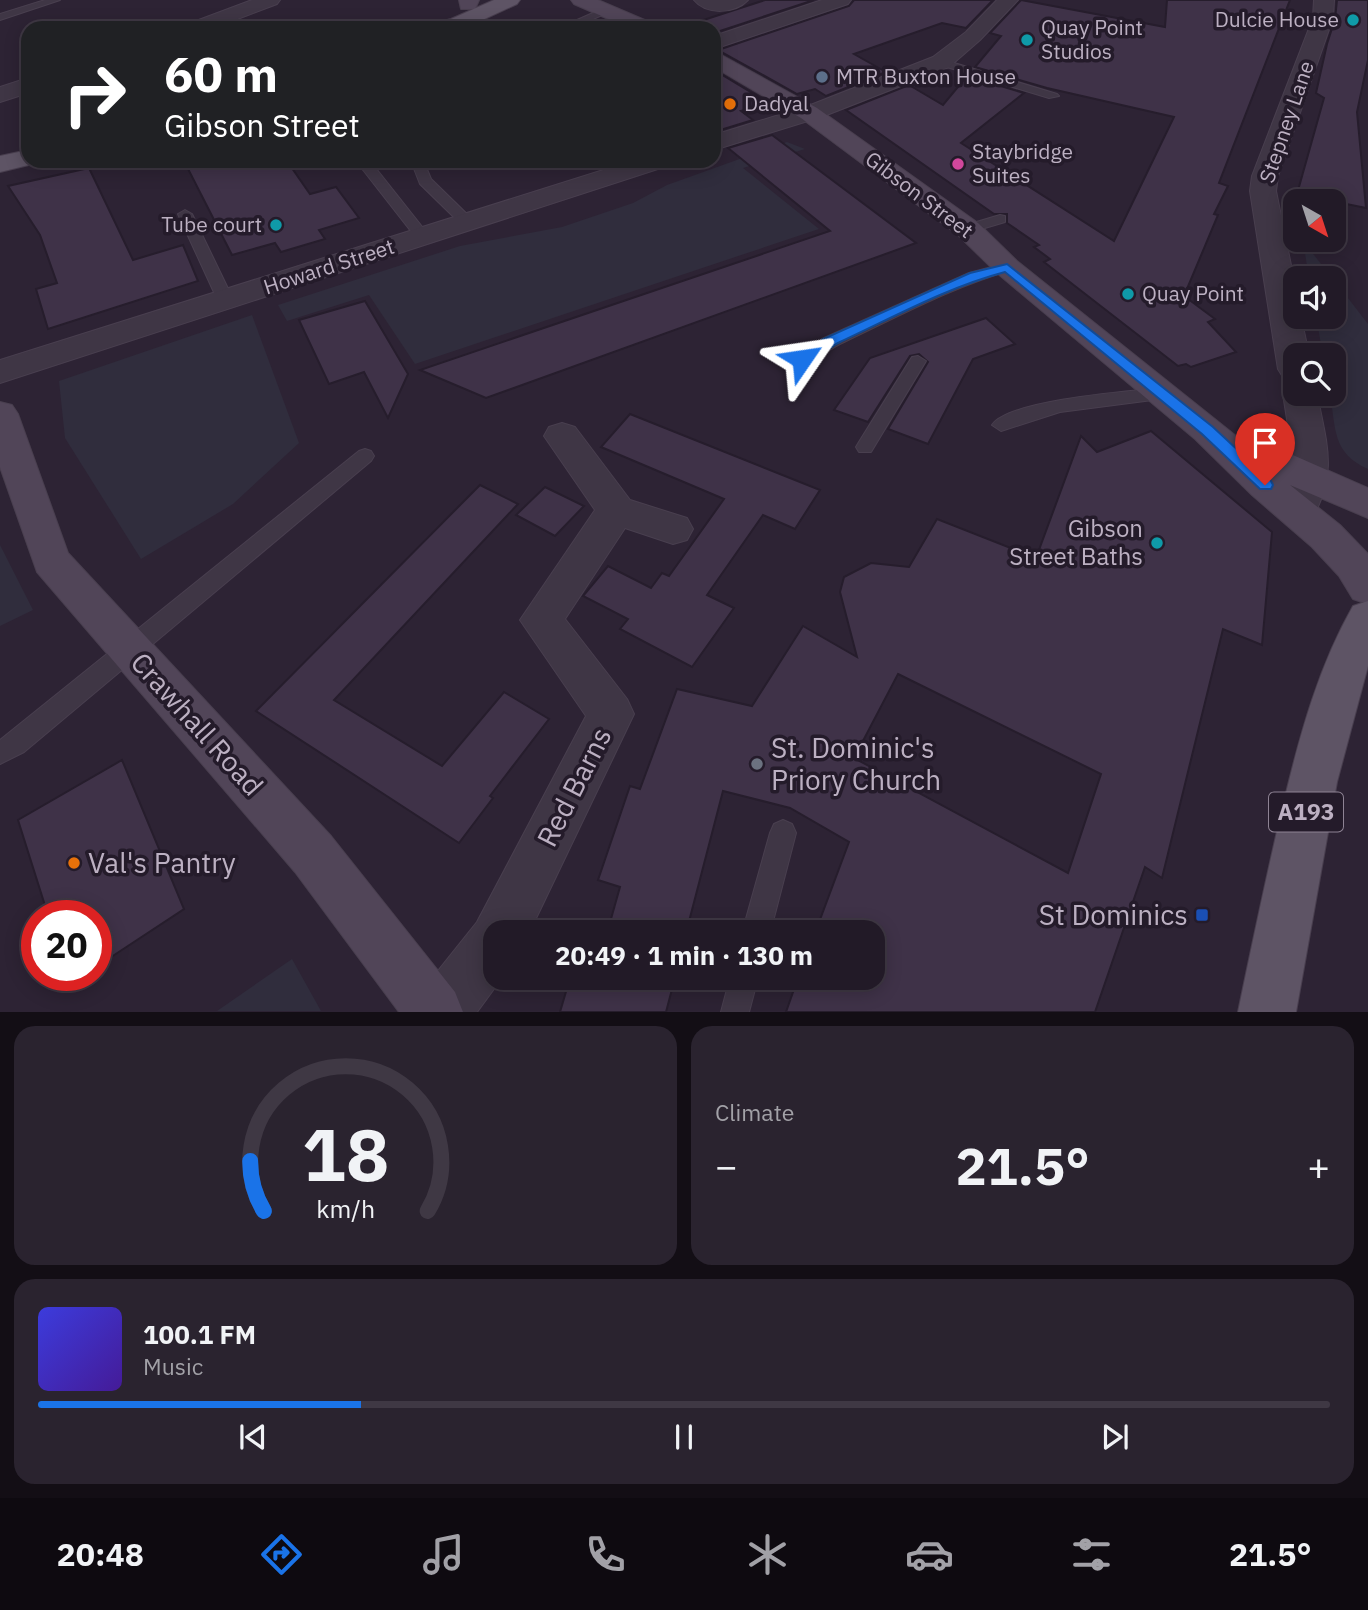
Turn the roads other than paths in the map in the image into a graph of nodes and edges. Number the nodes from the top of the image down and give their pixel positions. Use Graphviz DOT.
graph roads {
  1 [pos="27,0"];
  2 [pos="55,0"];
  3 [pos="270,0"];
  4 [pos="510,0"];
  5 [pos="581,0"];
  6 [pos="704,0"];
  7 [pos="737,0"];
  8 [pos="841,0"];
  9 [pos="1007,0"];
  10 [pos="1324,0"];
  11 [pos="472,2"];
  12 [pos="0,8"];
  13 [pos="606,11"];
  14 [pos="0,17"];
  15 [pos="214,21"];
  16 [pos="435,21"];
  17 [pos="464,21"];
  18 [pos="581,21"];
  19 [pos="630,21"];
  20 [pos="721,41"];
  21 [pos="721,62"];
  22 [pos="941,62"];
  23 [pos="21,88"];
  24 [pos="0,95"];
  25 [pos="1053,96"];
  26 [pos="809,113"];
  27 [pos="721,141"];
  28 [pos="21,159"];
  29 [pos="0,163"];
  30 [pos="369,168"];
  31 [pos="420,168"];
  32 [pos="637,168"];
  33 [pos="185,214"];
  34 [pos="1000,219"];
  35 [pos="467,222"];
  36 [pos="968,229"];
  37 [pos="422,236"];
  38 [pos="1007,267"];
  39 [pos="226,301"];
  40 [pos="1290,343"];
  41 [pos="802,359"];
  42 [pos="918,361"];
  43 [pos="0,372"];
  44 [pos="1162,394"];
  45 [pos="1302,406"];
  46 [pos="0,414"];
  47 [pos="1001,425"];
  48 [pos="562,436"];
  49 [pos="865,447"];
  50 [pos="365,456"];
  51 [pos="1303,495"];
  52 [pos="1368,504"];
  53 [pos="617,510"];
  54 [pos="673,529"];
  55 [pos="1368,587"];
  56 [pos="1368,619"];
  57 [pos="130,648"];
  58 [pos="0,753"];
  59 [pos="783,833"];
  60 [pos="507,920"];
  61 [pos="760,920"];
  62 [pos="483,958"];
  63 [pos="741,990"];
  64 [pos="435,1012"];
  65 [pos="441,1012"];
  66 [pos="735,1012"];
  67 [pos="1267,1012"];
  1 -- 12 [label="lane"];
  2 -- 14 [label="lane"];
  3 -- 15 [label="street"];
  4 -- 17 [label="main road"];
  5 -- 13 [label="main road"];
  6 -- 7 [label="street"];
  8 -- 20 [label="street"];
  9 -- 22 [label="street"];
  10 -- 40 [label="street, Stepney Lane"];
  11 -- 16 [label="main road"];
  13 -- 18 [label="lane"];
  13 -- 19 [label="main road"];
  21 -- 26 [label="main road, Gibson Street"];
  22 -- 25 [label="lane"];
  22 -- 26 [label="street"];
  23 -- 24 [label="street"];
  26 -- 27 [label="street"];
  26 -- 36 [label="main road, Gibson Street"];
  28 -- 29 [label="main road"];
  30 -- 37 [label="lane"];
  31 -- 35 [label="lane"];
  32 -- 35 [label="street, Howard Street"];
  33 -- 39 [label="lane"];
  34 -- 36 [label="lane"];
  35 -- 37 [label="street, Howard Street"];
  36 -- 38 [label="main road, Gibson Street"];
  37 -- 39 [label="street, Howard Street"];
  38 -- 41 [label="lane"];
  38 -- 44 [label="main road, Gibson Street"];
  39 -- 43 [label="street, Howard Street"];
  42 -- 49 [label="lane"];
  44 -- 47 [label="lane"];
  44 -- 51 [label="main road, Gibson Street"];
  45 -- 51 [label="street"];
  46 -- 57 [label="main road, Crawhall Road"];
  48 -- 53 [label="street"];
  50 -- 57 [label="lane"];
  51 -- 52 [label="main road, Gibson Street"];
  51 -- 55 [label="main road, Gibson Street"];
  53 -- 54 [label="street"];
  53 -- 60 [label="street, Red Barns"];
  56 -- 67 [label="main road, A193"];
  57 -- 58 [label="lane"];
  57 -- 64 [label="main road, Crawhall Road"];
  59 -- 61 [label="lane"];
  62 -- 65 [label="street"];
  63 -- 66 [label="lane"];
}
